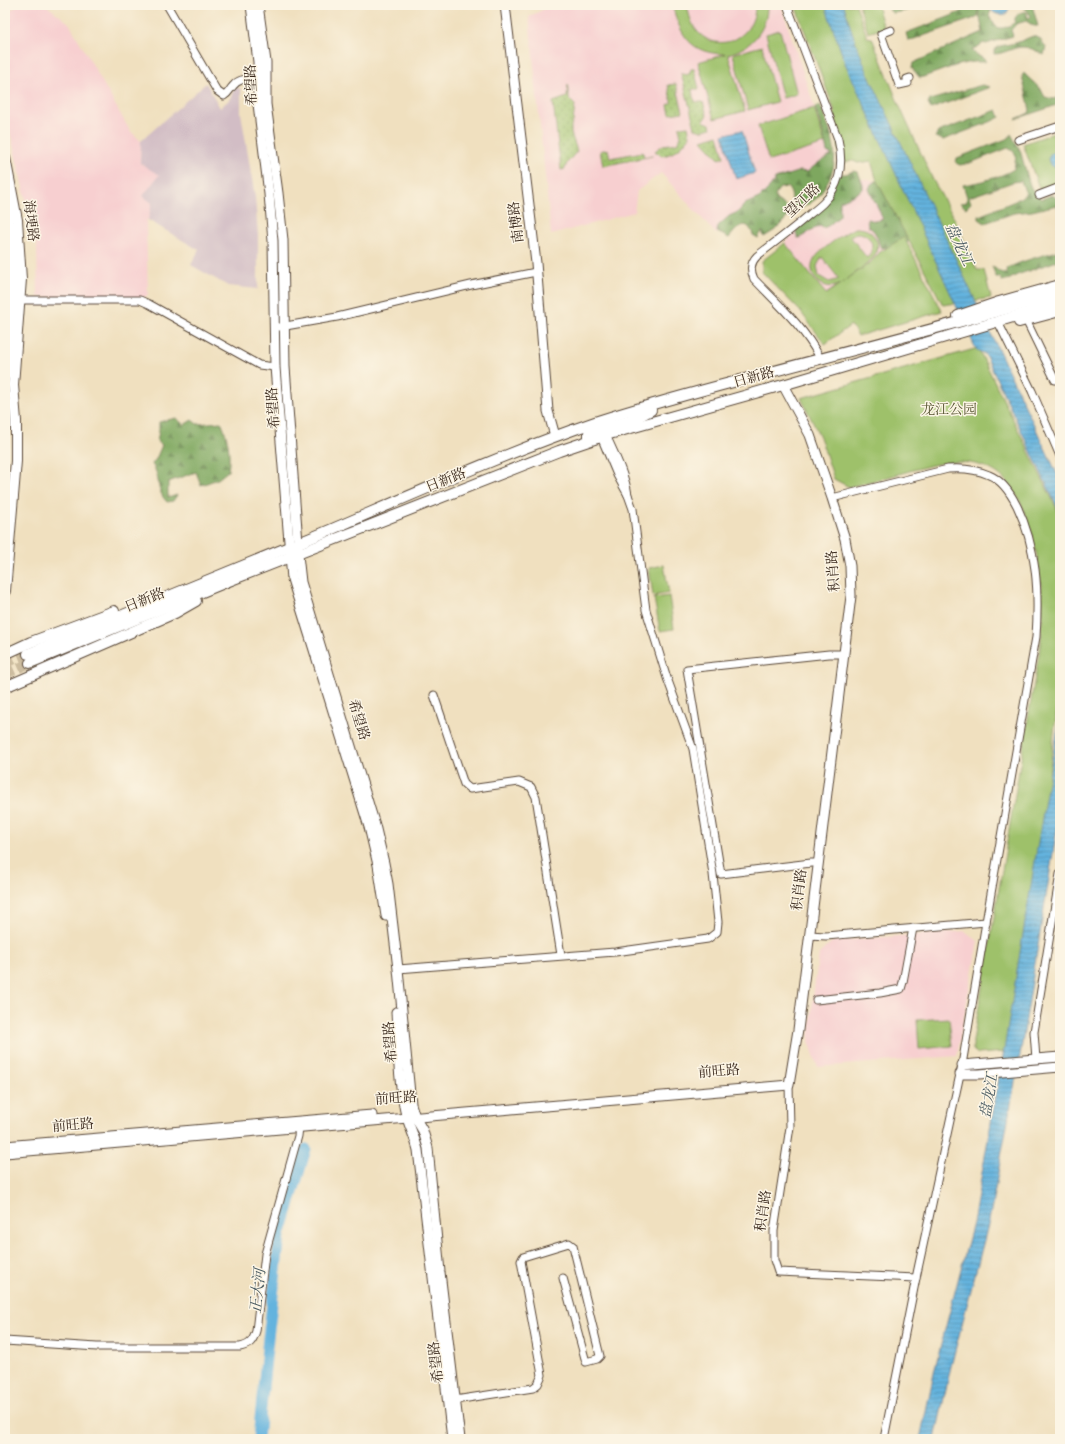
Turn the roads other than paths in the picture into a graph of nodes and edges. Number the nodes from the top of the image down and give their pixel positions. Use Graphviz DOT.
graph roads {
  1 [pos="166,5"];
  2 [pos="251,5"];
  3 [pos="258,5"];
  4 [pos="505,5"];
  5 [pos="787,5"];
  6 [pos="890,30"];
  7 [pos="262,78"];
  8 [pos="910,78"];
  9 [pos="1060,126"];
  10 [pos="1018,140"];
  11 [pos="5,158"];
  12 [pos="1060,187"];
  13 [pos="1039,196"];
  14 [pos="5,201"];
  15 [pos="536,272"];
  16 [pos="1060,285"];
  17 [pos="1060,294"];
  18 [pos="20,300"];
  19 [pos="1060,303"];
  20 [pos="1060,311"];
  21 [pos="1010,313"];
  22 [pos="996,316"];
  23 [pos="1026,320"];
  24 [pos="279,327"];
  25 [pos="959,327"];
  26 [pos="820,358"];
  27 [pos="275,367"];
  28 [pos="5,376"];
  29 [pos="1060,380"];
  30 [pos="783,385"];
  31 [pos="12,390"];
  32 [pos="672,399"];
  33 [pos="555,436"];
  34 [pos="601,436"];
  35 [pos="1060,456"];
  36 [pos="832,498"];
  37 [pos="5,521"];
  38 [pos="294,545"];
  39 [pos="294,556"];
  40 [pos="217,576"];
  41 [pos="229,581"];
  42 [pos="5,591"];
  43 [pos="5,654"];
  44 [pos="844,654"];
  45 [pos="5,687"];
  46 [pos="434,695"];
  47 [pos="818,863"];
  48 [pos="1060,874"];
  49 [pos="986,922"];
  50 [pos="913,928"];
  51 [pos="809,935"];
  52 [pos="561,955"];
  53 [pos="398,968"];
  54 [pos="816,1000"];
  55 [pos="1060,1057"];
  56 [pos="1034,1060"];
  57 [pos="1060,1066"];
  58 [pos="961,1070"];
  59 [pos="790,1083"];
  60 [pos="410,1115"];
  61 [pos="299,1127"];
  62 [pos="5,1146"];
  63 [pos="5,1153"];
  64 [pos="563,1278"];
  65 [pos="916,1278"];
  66 [pos="5,1341"];
  67 [pos="446,1354"];
  68 [pos="456,1400"];
  69 [pos="453,1410"];
  70 [pos="452,1439"];
  71 [pos="460,1439"];
  72 [pos="884,1439"];
  1 -- 7 [label="street"];
  2 -- 7 [label="street, 希望路"];
  3 -- 7 [label="street, 希望路"];
  4 -- 15 [label="street, 南博路"];
  5 -- 26 [label="street, 望江路"];
  6 -- 8 [label="street"];
  7 -- 24 [label="street, 希望路"];
  9 -- 10 [label="street"];
  11 -- 18 [label="main road, 海埂路"];
  12 -- 13 [label="street"];
  14 -- 28 [label="main road, 海埂路"];
  15 -- 24 [label="street"];
  15 -- 33 [label="street, 南博路"];
  16 -- 22 [label="main road, 日新路"];
  17 -- 21 [label="main road, 日新路"];
  18 -- 27 [label="street"];
  18 -- 31 [label="main road, 海埂路"];
  19 -- 21 [label="main road, 日新路"];
  20 -- 23 [label="main road, 日新路"];
  21 -- 22 [label="main road, 日新路"];
  22 -- 23 [label="main road, 日新路"];
  22 -- 25 [label="main road, 日新路"];
  22 -- 25 [label="main road, 日新路"];
  22 -- 35 [label="street"];
  23 -- 29 [label="street"];
  24 -- 27 [label="street, 希望路"];
  24 -- 38 [label="street, 希望路"];
  25 -- 26 [label="main road, 日新路"];
  25 -- 30 [label="main road, 日新路"];
  26 -- 32 [label="main road, 日新路"];
  27 -- 38 [label="street, 希望路"];
  30 -- 34 [label="main road, 日新路"];
  30 -- 36 [label="street, 积肖路"];
  31 -- 37 [label="main road, 海埂路"];
  31 -- 42 [label="main road"];
  32 -- 33 [label="main road, 日新路"];
  32 -- 34 [label="main road"];
  33 -- 38 [label="main road, 日新路"];
  34 -- 39 [label="main road, 日新路"];
  34 -- 52 [label="street"];
  36 -- 44 [label="street, 积肖路"];
  36 -- 49 [label="street"];
  38 -- 39 [label="street, 希望路"];
  38 -- 40 [label="main road, 日新路"];
  39 -- 41 [label="main road, 日新路"];
  39 -- 53 [label="street, 希望路"];
  39 -- 60 [label="street, 希望路"];
  40 -- 41 [label="main road, 日新路"];
  40 -- 43 [label="main road, 日新路"];
  41 -- 45 [label="main road"];
  44 -- 47 [label="street, 积肖路"];
  44 -- 47 [label="street"];
  46 -- 52 [label="street"];
  47 -- 51 [label="street, 积肖路"];
  48 -- 56 [label="street"];
  49 -- 50 [label="street"];
  49 -- 58 [label="street"];
  50 -- 51 [label="street"];
  50 -- 54 [label="street"];
  51 -- 59 [label="street, 积肖路"];
  52 -- 53 [label="street"];
  53 -- 60 [label="street, 希望路"];
  55 -- 56 [label="street"];
  56 -- 58 [label="street"];
  57 -- 58 [label="street"];
  58 -- 65 [label="street"];
  59 -- 60 [label="street, 前旺路"];
  59 -- 65 [label="street, 积肖路"];
  60 -- 61 [label="street, 前旺路"];
  60 -- 62 [label="street, 前旺路"];
  60 -- 67 [label="street, 希望路"];
  61 -- 63 [label="street, 前旺路"];
  61 -- 66 [label="street"];
  64 -- 68 [label="street"];
  65 -- 72 [label="street"];
  67 -- 68 [label="street, 希望路"];
  67 -- 69 [label="street, 希望路"];
  68 -- 69 [label="street, 希望路"];
  69 -- 70 [label="street, 希望路"];
  69 -- 71 [label="street, 希望路"];
}
